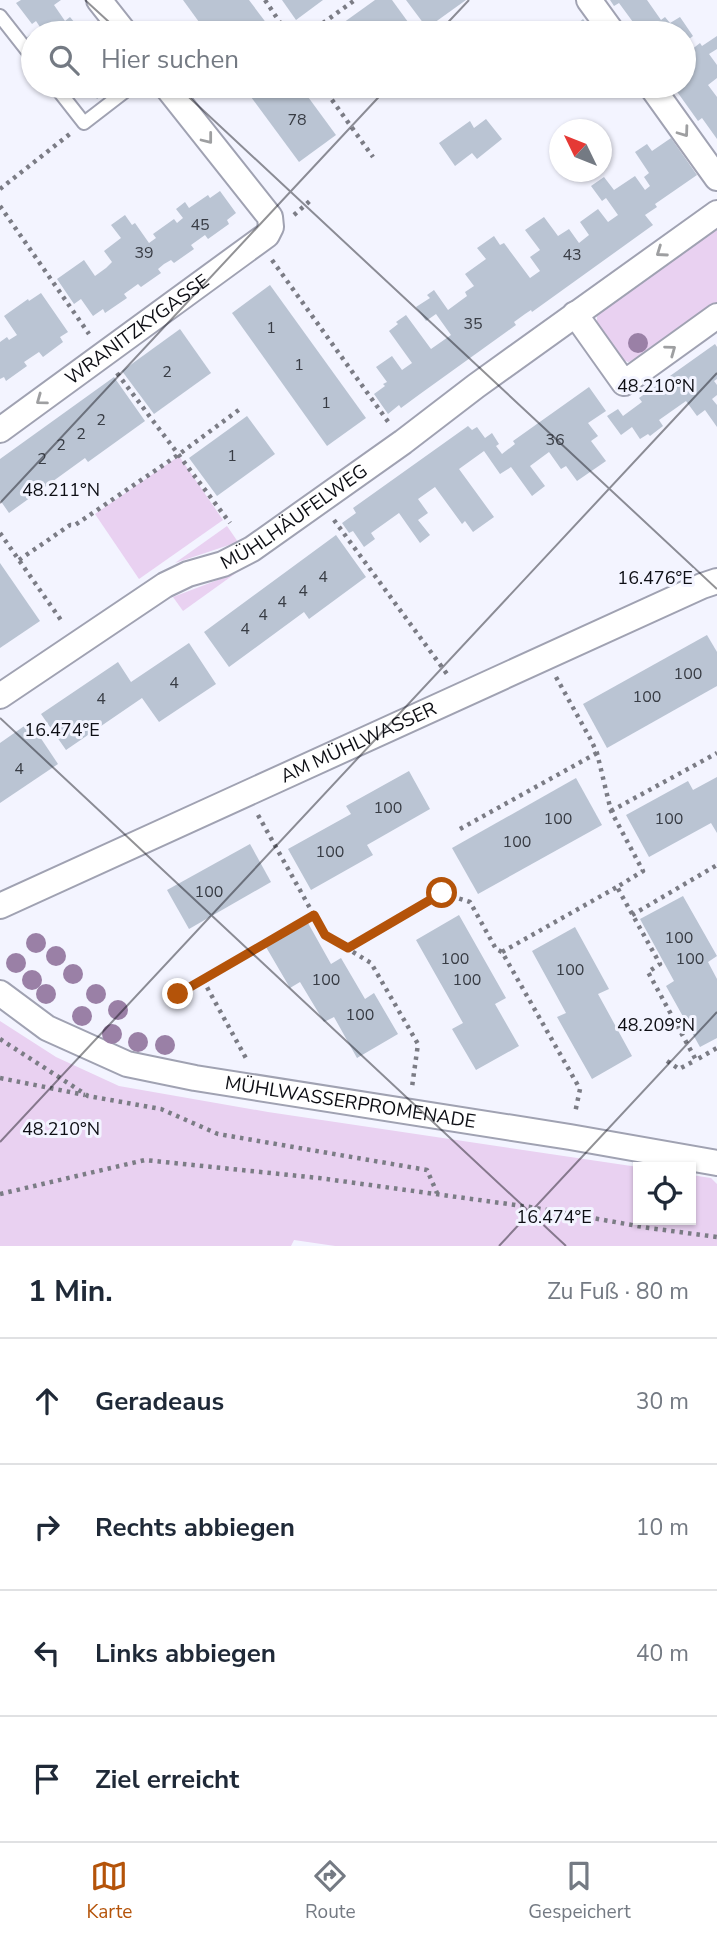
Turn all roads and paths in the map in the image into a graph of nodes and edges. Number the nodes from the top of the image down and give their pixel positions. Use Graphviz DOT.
graph roads {
  1 [pos="99,0"];
  2 [pos="265,0"];
  3 [pos="355,0"];
  4 [pos="589,0"];
  5 [pos="0,16"];
  6 [pos="116,21"];
  7 [pos="280,21"];
  8 [pos="326,21"];
  9 [pos="604,21"];
  10 [pos="21,43"];
  11 [pos="64,98"];
  12 [pos="116,98"];
  13 [pos="176,98"];
  14 [pos="331,98"];
  15 [pos="659,98"];
  16 [pos="84,123"];
  17 [pos="373,157"];
  18 [pos="717,178"];
  19 [pos="0,189"];
  20 [pos="0,206"];
  21 [pos="717,213"];
  22 [pos="265,234"];
  23 [pos="575,314"];
  24 [pos="717,316"];
  25 [pos="103,355"];
  26 [pos="240,409"];
  27 [pos="392,427"];
  28 [pos="0,429"];
  29 [pos="178,455"];
  30 [pos="328,512"];
  31 [pos="230,523"];
  32 [pos="0,533"];
  33 [pos="19,560"];
  34 [pos="717,581"];
  35 [pos="67,630"];
  36 [pos="447,674"];
  37 [pos="556,676"];
  38 [pos="0,696"];
  39 [pos="597,753"];
  40 [pos="717,753"];
  41 [pos="611,811"];
  42 [pos="258,814"];
  43 [pos="460,829"];
  44 [pos="717,865"];
  45 [pos="617,887"];
  46 [pos="0,906"];
  47 [pos="314,915"];
  48 [pos="632,915"];
  49 [pos="348,948"];
  50 [pos="502,951"];
  51 [pos="203,980"];
  52 [pos="0,993"];
  53 [pos="178,994"];
  54 [pos="0,1040"];
  55 [pos="717,1048"];
  56 [pos="247,1060"];
  57 [pos="696,1060"];
  58 [pos="667,1061"];
  59 [pos="0,1078"];
  60 [pos="412,1087"];
  61 [pos="88,1096"];
  62 [pos="575,1113"];
  63 [pos="717,1163"];
  64 [pos="0,1194"];
  65 [pos="437,1194"];
  66 [pos="717,1237"];
  1 -- 6 [label="street"];
  2 -- 7 [label="path"];
  3 -- 8 [label="path"];
  4 -- 9 [label="street"];
  5 -- 10 [label="lane"];
  11 -- 16 [label="lane"];
  12 -- 16 [label="lane"];
  13 -- 22 [label="street, one-way"];
  14 -- 17 [label="path"];
  15 -- 18 [label="street, one-way"];
  16 -- 19 [label="path"];
  20 -- 25 [label="path"];
  21 -- 23 [label="street, MÜHLHÄUFELWEG, one-way"];
  22 -- 25 [label="street, WRANITZKYGASSE"];
  22 -- 27 [label="path"];
  23 -- 24 [label="street, one-way"];
  23 -- 38 [label="street, MÜHLHÄUFELWEG"];
  25 -- 28 [label="street, WRANITZKYGASSE, one-way"];
  25 -- 29 [label="path"];
  26 -- 29 [label="path"];
  29 -- 31 [label="path"];
  29 -- 33 [label="path"];
  30 -- 36 [label="path"];
  32 -- 33 [label="path"];
  33 -- 35 [label="path"];
  34 -- 46 [label="street, AM MÜHLWASSER"];
  37 -- 39 [label="path"];
  39 -- 41 [label="path"];
  39 -- 43 [label="path"];
  40 -- 41 [label="path"];
  41 -- 45 [label="path"];
  42 -- 47 [label="path"];
  44 -- 48 [label="path"];
  45 -- 48 [label="path"];
  45 -- 50 [label="path"];
  47 -- 49 [label="path"];
  47 -- 51 [label="path"];
  48 -- 57 [label="path"];
  49 -- 50 [label="path"];
  49 -- 60 [label="path"];
  50 -- 62 [label="path"];
  51 -- 53 [label="path"];
  51 -- 56 [label="path"];
  52 -- 63 [label="street, MÜHLWASSERPROMENADE"];
  54 -- 61 [label="path"];
  55 -- 57 [label="path"];
  57 -- 58 [label="path"];
  59 -- 61 [label="path"];
  61 -- 65 [label="path"];
  64 -- 65 [label="path"];
  65 -- 66 [label="path"];
}
